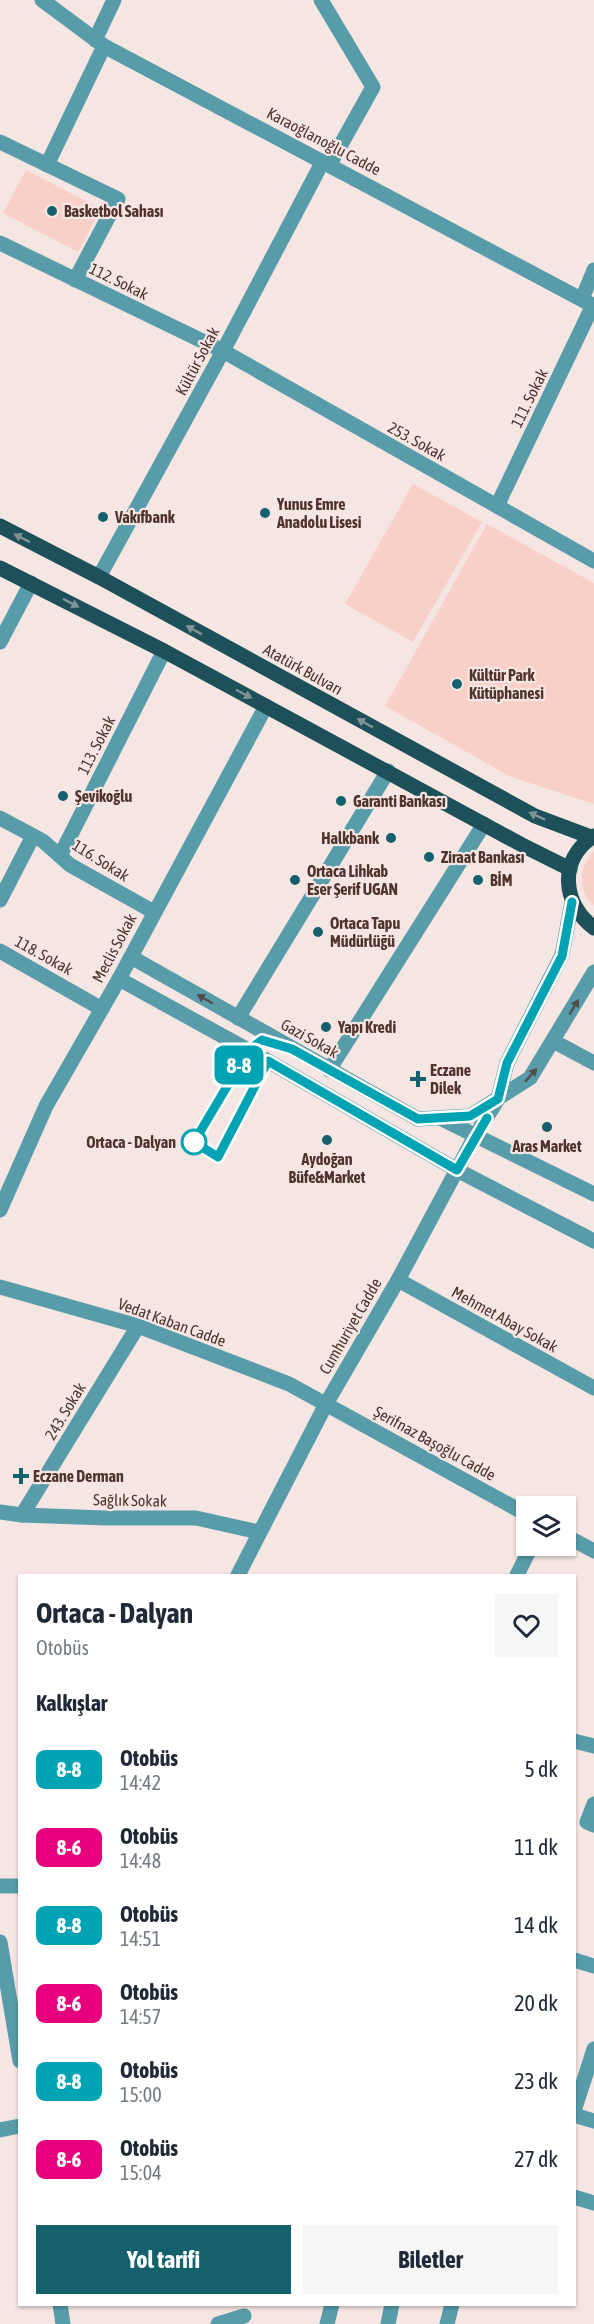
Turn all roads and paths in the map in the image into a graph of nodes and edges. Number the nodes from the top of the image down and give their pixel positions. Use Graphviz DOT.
graph roads {
  1 [pos="42,0"];
  2 [pos="114,0"];
  3 [pos="321,0"];
  4 [pos="100,43"];
  5 [pos="0,142"];
  6 [pos="326,163"];
  7 [pos="47,165"];
  8 [pos="0,243"];
  9 [pos="594,270"];
  10 [pos="75,280"];
  11 [pos="590,303"];
  12 [pos="223,351"];
  13 [pos="497,506"];
  14 [pos="0,526"];
  15 [pos="594,561"];
  16 [pos="0,568"];
  17 [pos="99,577"];
  18 [pos="31,583"];
  19 [pos="0,642"];
  20 [pos="164,651"];
  21 [pos="266,706"];
  22 [pos="388,771"];
  23 [pos="0,818"];
  24 [pos="484,824"];
  25 [pos="33,836"];
  26 [pos="593,837"];
  27 [pos="60,856"];
  28 [pos="570,869"];
  29 [pos="0,900"];
  30 [pos="572,902"];
  31 [pos="154,912"];
  32 [pos="594,928"];
  33 [pos="0,951"];
  34 [pos="131,957"];
  35 [pos="594,972"];
  36 [pos="119,979"];
  37 [pos="102,1009"];
  38 [pos="238,1018"];
  39 [pos="553,1041"];
  40 [pos="594,1063"];
  41 [pos="329,1070"];
  42 [pos="498,1099"];
  43 [pos="438,1117"];
  44 [pos="475,1136"];
  45 [pos="457,1170"];
  46 [pos="594,1194"];
  47 [pos="0,1210"];
  48 [pos="594,1241"];
  49 [pos="398,1281"];
  50 [pos="0,1287"];
  51 [pos="138,1326"];
  52 [pos="594,1388"];
  53 [pos="326,1404"];
  54 [pos="516,1508"];
  55 [pos="0,1512"];
  56 [pos="22,1515"];
  57 [pos="259,1532"];
  58 [pos="576,1541"];
  59 [pos="594,1551"];
  60 [pos="526,1556"];
  61 [pos="238,1574"];
  62 [pos="518,1574"];
  63 [pos="576,1742"];
  64 [pos="594,1746"];
  65 [pos="594,1804"];
  66 [pos="594,1825"];
  67 [pos="0,1886"];
  68 [pos="18,1886"];
  69 [pos="0,1942"];
  70 [pos="576,1961"];
  71 [pos="594,1966"];
  72 [pos="18,2049"];
  73 [pos="594,2049"];
  74 [pos="576,2107"];
  75 [pos="576,2114"];
  76 [pos="594,2121"];
  77 [pos="18,2126"];
  78 [pos="0,2130"];
  79 [pos="576,2198"];
  80 [pos="594,2203"];
  81 [pos="60,2306"];
  82 [pos="332,2306"];
  83 [pos="392,2306"];
  84 [pos="452,2306"];
  85 [pos="244,2314"];
  86 [pos="63,2324"];
  87 [pos="218,2324"];
  88 [pos="327,2324"];
  89 [pos="388,2324"];
  90 [pos="447,2324"];
  1 -- 4 [label="street, Karaoğlanoğlu Cadde"];
  2 -- 4 [label="street"];
  3 -- 6 [label="street, Kültür Sokak"];
  4 -- 6 [label="street, Karaoğlanoğlu Cadde"];
  4 -- 7 [label="street"];
  5 -- 7 [label="street"];
  6 -- 11 [label="street, Karaoğlanoğlu Cadde"];
  6 -- 12 [label="street, Kültür Sokak"];
  7 -- 10 [label="street"];
  8 -- 10 [label="street, 112. Sokak"];
  9 -- 11 [label="street, 111. Sokak"];
  10 -- 12 [label="street, 112. Sokak"];
  11 -- 13 [label="street, 111. Sokak"];
  12 -- 13 [label="street, 253. Sokak"];
  12 -- 17 [label="street, Kültür Sokak"];
  13 -- 15 [label="street, 253. Sokak"];
  17 -- 14 [label="main road, Atatürk Bulvarı, one-way"];
  16 -- 18 [label="main road"];
  26 -- 17 [label="main road, Atatürk Bulvarı, one-way"];
  18 -- 19 [label="street"];
  18 -- 20 [label="main road, one-way"];
  20 -- 21 [label="main road, one-way"];
  20 -- 27 [label="street, 113. Sokak"];
  21 -- 22 [label="main road"];
  21 -- 31 [label="street, Meclis Sokak"];
  22 -- 24 [label="main road"];
  22 -- 38 [label="street"];
  23 -- 25 [label="street, 116. Sokak"];
  24 -- 28 [label="main road"];
  24 -- 41 [label="street"];
  25 -- 27 [label="street, 116. Sokak"];
  25 -- 29 [label="street"];
  26 -- 28 [label="main road"];
  27 -- 31 [label="street, 116. Sokak"];
  28 -- 30 [label="main road"];
  30 -- 32 [label="main road"];
  30 -- 42 [label="street, Cumhuriyet Cadde"];
  31 -- 34 [label="street, Meclis Sokak"];
  33 -- 37 [label="street, 118. Sokak"];
  34 -- 36 [label="street, Meclis Sokak"];
  38 -- 34 [label="street, Gazi Sokak, one-way"];
  39 -- 35 [label="street, Cumhuriyet Cadde, one-way"];
  36 -- 37 [label="street, Meclis Sokak"];
  36 -- 45 [label="street"];
  37 -- 47 [label="street, Meclis Sokak"];
  38 -- 41 [label="street, Gazi Sokak"];
  39 -- 40 [label="street"];
  42 -- 39 [label="street, Cumhuriyet Cadde, one-way"];
  41 -- 43 [label="street, Gazi Sokak"];
  42 -- 43 [label="street"];
  42 -- 44 [label="street, Cumhuriyet Cadde"];
  43 -- 44 [label="street, Gazi Sokak"];
  44 -- 45 [label="street, Cumhuriyet Cadde"];
  44 -- 46 [label="street, Gazi Sokak"];
  45 -- 48 [label="street"];
  45 -- 49 [label="street, Cumhuriyet Cadde"];
  49 -- 52 [label="street, Mehmet Abay Sokak"];
  49 -- 53 [label="street, Cumhuriyet Cadde"];
  50 -- 51 [label="street, Vedat Kaban Cadde"];
  51 -- 53 [label="street, Vedat Kaban Cadde"];
  51 -- 56 [label="street, 243. Sokak"];
  53 -- 54 [label="street, Şerifnaz Başoğlu Cadde"];
  53 -- 57 [label="street, Cumhuriyet Cadde"];
  55 -- 56 [label="street, Sağlık Sokak"];
  56 -- 57 [label="street, Sağlık Sokak"];
  57 -- 61 [label="street, Cumhuriyet Cadde"];
  58 -- 59 [label="street"];
  60 -- 62 [label="street"];
  63 -- 64 [label="street"];
  65 -- 66 [label="street"];
  67 -- 68 [label="street"];
  69 -- 72 [label="street"];
  70 -- 71 [label="street"];
  73 -- 74 [label="street"];
  75 -- 76 [label="street"];
  77 -- 78 [label="street"];
  79 -- 80 [label="street"];
  81 -- 86 [label="street"];
  82 -- 88 [label="street"];
  83 -- 89 [label="street"];
  84 -- 90 [label="street"];
  85 -- 87 [label="street"];
}
